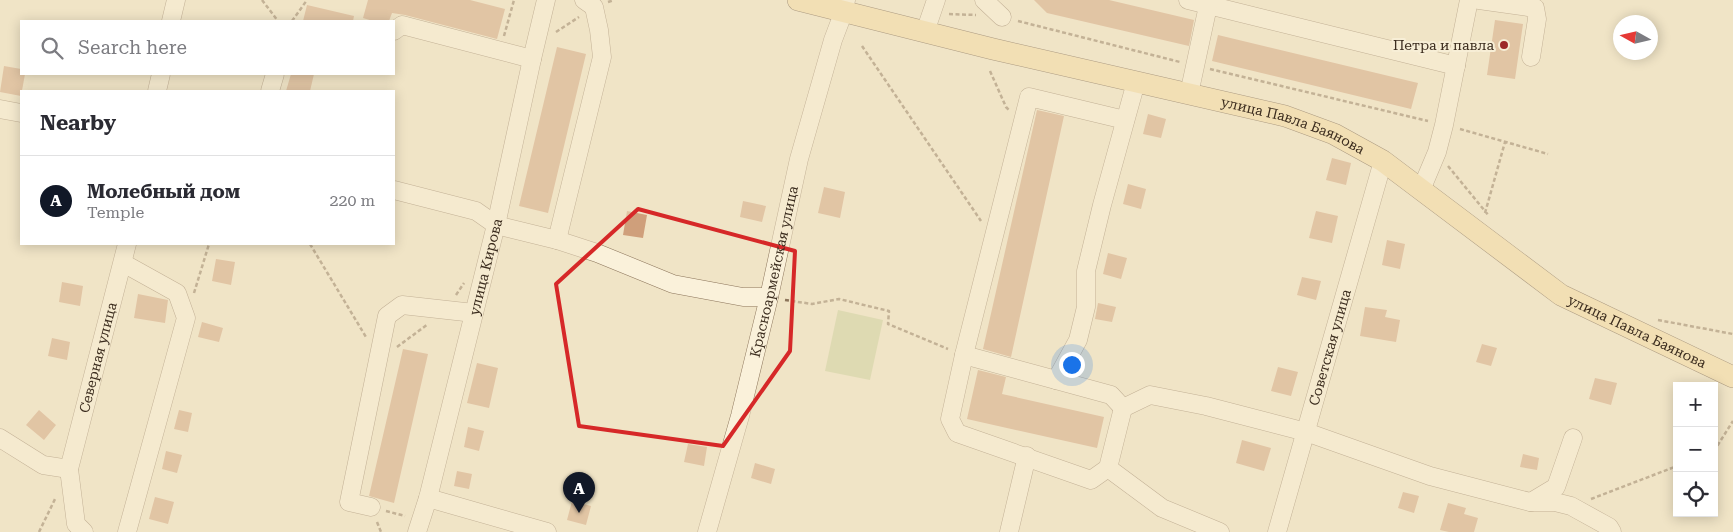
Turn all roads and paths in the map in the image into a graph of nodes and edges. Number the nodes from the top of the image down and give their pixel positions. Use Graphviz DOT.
graph roads {
  1 [pos="176,0"];
  2 [pos="262,0"];
  3 [pos="307,0"];
  4 [pos="514,0"];
  5 [pos="546,0"];
  6 [pos="614,0"];
  7 [pos="798,0"];
  8 [pos="936,0"];
  9 [pos="984,0"];
  10 [pos="1188,0"];
  11 [pos="1469,0"];
  12 [pos="1479,0"];
  13 [pos="589,3"];
  14 [pos="1207,3"];
  15 [pos="845,6"];
  16 [pos="1002,17"];
  17 [pos="171,20"];
  18 [pos="277,20"];
  19 [pos="293,20"];
  20 [pos="395,30"];
  21 [pos="924,32"];
  22 [pos="862,46"];
  23 [pos="500,49"];
  24 [pos="533,53"];
  25 [pos="1531,57"];
  26 [pos="1456,66"];
  27 [pos="990,71"];
  28 [pos="161,75"];
  29 [pos="275,75"];
  30 [pos="1136,82"];
  31 [pos="157,90"];
  32 [pos="270,90"];
  33 [pos="1189,94"];
  34 [pos="0,109"];
  35 [pos="20,113"];
  36 [pos="1022,119"];
  37 [pos="1125,120"];
  38 [pos="1444,125"];
  39 [pos="1505,142"];
  40 [pos="1437,152"];
  41 [pos="1548,154"];
  42 [pos="1383,161"];
  43 [pos="395,190"];
  44 [pos="1420,190"];
  45 [pos="1485,213"];
  46 [pos="1491,218"];
  47 [pos="496,225"];
  48 [pos="993,239"];
  49 [pos="557,240"];
  50 [pos="127,245"];
  51 [pos="209,245"];
  52 [pos="311,245"];
  53 [pos="124,263"];
  54 [pos="769,297"];
  55 [pos="474,314"];
  56 [pos="186,318"];
  57 [pos="1655,319"];
  58 [pos="1733,334"];
  59 [pos="964,355"];
  60 [pos="379,358"];
  61 [pos="1733,378"];
  62 [pos="1056,380"];
  63 [pos="1123,408"];
  64 [pos="1733,421"];
  65 [pos="1306,432"];
  66 [pos="0,438"];
  67 [pos="1573,438"];
  68 [pos="1718,445"];
  69 [pos="1026,456"];
  70 [pos="1108,468"];
  71 [pos="1673,468"];
  72 [pos="69,469"];
  73 [pos="56,496"];
  74 [pos="428,498"];
  75 [pos="1530,502"];
  76 [pos="1571,506"];
  77 [pos="371,507"];
  78 [pos="419,526"];
  79 [pos="39,532"];
  80 [pos="84,532"];
  81 [pos="128,532"];
  82 [pos="547,532"];
  83 [pos="706,532"];
  84 [pos="1009,532"];
  85 [pos="1220,532"];
  86 [pos="1277,532"];
  87 [pos="1612,532"];
  1 -- 17 [label="street"];
  2 -- 18 [label="path"];
  3 -- 19 [label="path"];
  4 -- 23 [label="path"];
  5 -- 24 [label="street, улица Кирова"];
  6 -- 13 [label="path"];
  7 -- 15 [label="main road, улица Павла Баянова"];
  8 -- 21 [label="street"];
  9 -- 16 [label="street"];
  10 -- 14 [label="street"];
  11 -- 26 [label="street"];
  12 -- 25 [label="street"];
  13 -- 24 [label="path"];
  13 -- 49 [label="street"];
  14 -- 26 [label="street"];
  14 -- 33 [label="street"];
  15 -- 21 [label="main road, улица Павла Баянова"];
  15 -- 54 [label="street, Красноармейская улица"];
  20 -- 23 [label="street"];
  21 -- 30 [label="main road, улица Павла Баянова"];
  22 -- 48 [label="path"];
  23 -- 24 [label="street"];
  24 -- 47 [label="street, улица Кирова"];
  26 -- 38 [label="street"];
  27 -- 36 [label="path"];
  28 -- 31 [label="street"];
  29 -- 32 [label="street"];
  30 -- 33 [label="main road, улица Павла Баянова"];
  30 -- 37 [label="street"];
  33 -- 42 [label="main road, улица Павла Баянова"];
  34 -- 35 [label="street"];
  36 -- 37 [label="street"];
  36 -- 48 [label="street"];
  37 -- 62 [label="street"];
  38 -- 39 [label="path"];
  38 -- 40 [label="street"];
  39 -- 41 [label="path"];
  39 -- 45 [label="path"];
  40 -- 44 [label="street"];
  40 -- 45 [label="path"];
  42 -- 44 [label="main road, улица Павла Баянова"];
  42 -- 65 [label="street, Советская улица"];
  43 -- 47 [label="street"];
  44 -- 61 [label="main road, улица Павла Баянова"];
  45 -- 46 [label="path"];
  47 -- 49 [label="street"];
  47 -- 55 [label="street, улица Кирова"];
  48 -- 59 [label="street"];
  49 -- 54 [label="street"];
  50 -- 53 [label="street, Северная улица"];
  51 -- 56 [label="path"];
  52 -- 60 [label="path"];
  53 -- 56 [label="street"];
  53 -- 72 [label="street, Северная улица"];
  54 -- 59 [label="path"];
  54 -- 83 [label="street, Красноармейская улица"];
  55 -- 60 [label="street"];
  55 -- 74 [label="street, улица Кирова"];
  56 -- 81 [label="street"];
  57 -- 58 [label="path"];
  59 -- 62 [label="street"];
  59 -- 69 [label="street"];
  60 -- 77 [label="street"];
  62 -- 63 [label="street"];
  63 -- 65 [label="street"];
  63 -- 70 [label="street"];
  64 -- 68 [label="path"];
  65 -- 75 [label="street"];
  65 -- 86 [label="street, Советская улица"];
  66 -- 72 [label="street"];
  67 -- 75 [label="street"];
  69 -- 70 [label="street"];
  69 -- 84 [label="street"];
  70 -- 85 [label="street"];
  71 -- 76 [label="path"];
  72 -- 80 [label="street"];
  73 -- 79 [label="path"];
  74 -- 78 [label="street, улица Кирова"];
  74 -- 82 [label="street"];
  75 -- 76 [label="street"];
  76 -- 87 [label="street"];
  77 -- 78 [label="path"];
}
